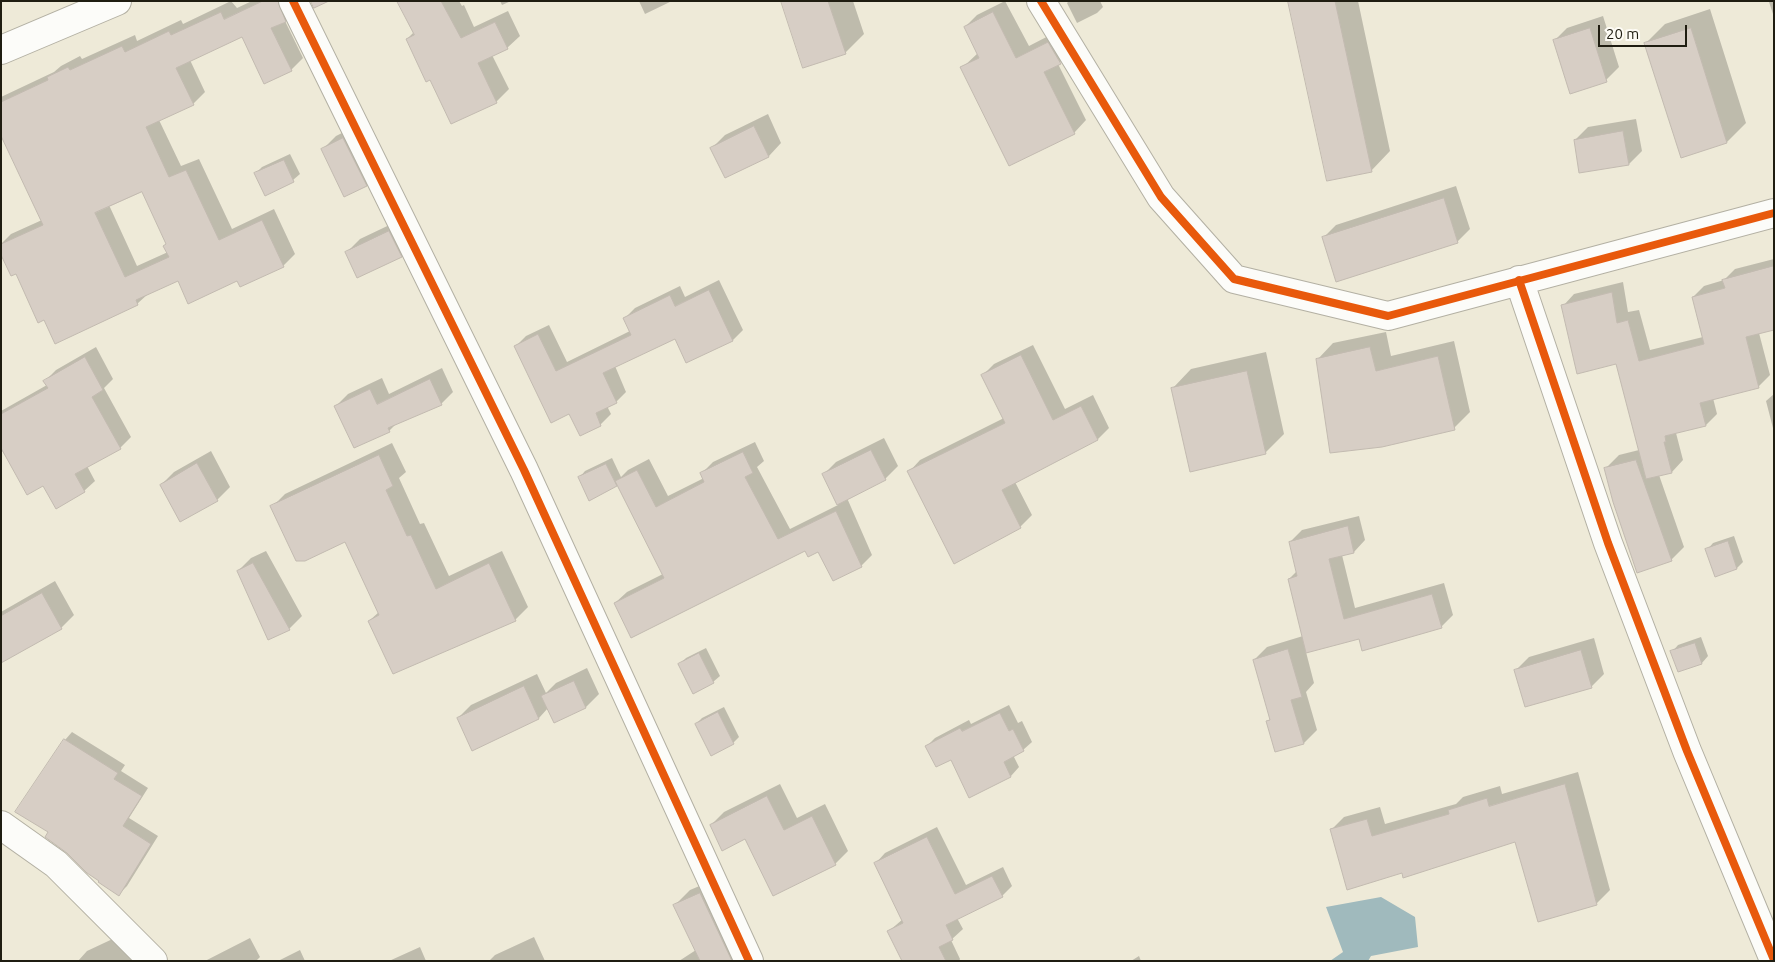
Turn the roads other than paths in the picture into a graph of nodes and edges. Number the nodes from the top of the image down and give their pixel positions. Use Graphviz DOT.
graph roads {
  1 [pos="116,1"];
  2 [pos="293,1"];
  3 [pos="1041,1"];
  4 [pos="1,50"];
  5 [pos="1774,213"];
  6 [pos="1519,280"];
  7 [pos="1,825"];
  8 [pos="1774,960"];
  9 [pos="153,961"];
  10 [pos="749,961"];
  1 -- 4 [label="street"];
  2 -- 10 [label="street"];
  3 -- 6 [label="street"];
  5 -- 6 [label="street"];
  6 -- 8 [label="street"];
  7 -- 9 [label="street"];
}
